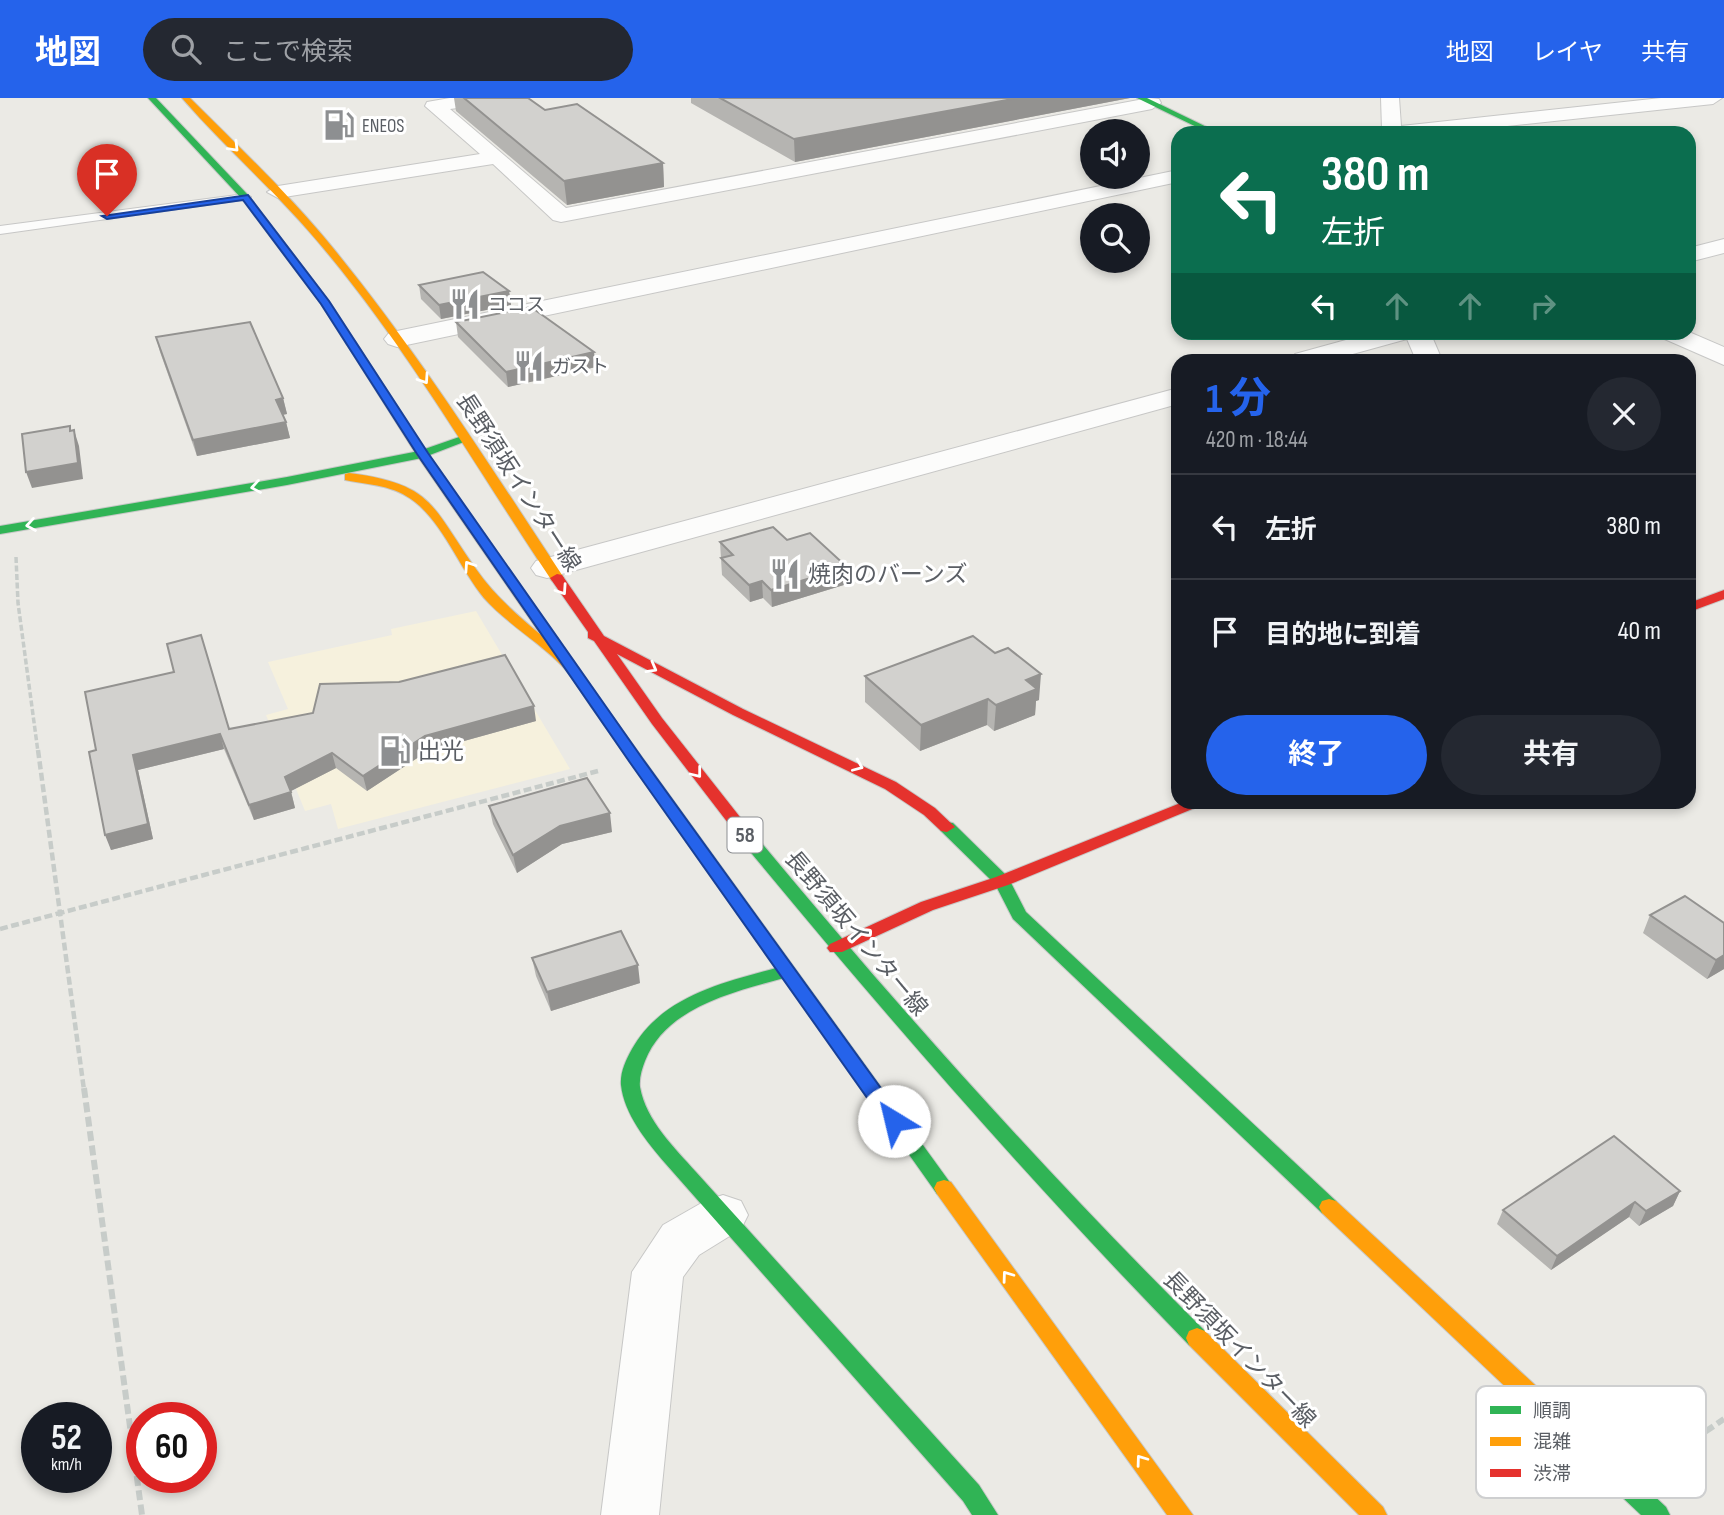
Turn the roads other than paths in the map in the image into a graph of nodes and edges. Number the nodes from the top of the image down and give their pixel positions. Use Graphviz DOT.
graph roads {
  1 [pos="152,98"];
  2 [pos="186,98"];
  3 [pos="489,98"];
  4 [pos="1390,98"];
  5 [pos="1713,98"];
  6 [pos="1147,101"];
  7 [pos="1199,126"];
  8 [pos="1391,126"];
  9 [pos="1455,126"];
  10 [pos="496,157"];
  11 [pos="1171,177"];
  12 [pos="278,192"];
  13 [pos="245,197"];
  14 [pos="0,230"];
  15 [pos="1724,246"];
  16 [pos="1696,253"];
  17 [pos="397,340"];
  18 [pos="1376,340"];
  19 [pos="1687,340"];
  20 [pos="1326,354"];
  21 [pos="1724,357"];
  22 [pos="1171,398"];
  23 [pos="413,435"];
  24 [pos="465,438"];
  25 [pos="392,439"];
  26 [pos="422,454"];
  27 [pos="287,481"];
  28 [pos="8,529"];
  29 [pos="547,568"];
  30 [pos="1724,594"];
  31 [pos="1696,605"];
  32 [pos="593,635"];
  33 [pos="570,665"];
  34 [pos="1179,809"];
  35 [pos="1002,881"];
  36 [pos="836,948"];
  37 [pos="786,971"];
  38 [pos="723,1214"];
  39 [pos="1520,1386"];
  40 [pos="1639,1498"];
  41 [pos="630,1515"];
  42 [pos="986,1515"];
  43 [pos="1181,1515"];
  44 [pos="1374,1515"];
  45 [pos="1658,1515"];
  1 -- 13 [label="main road, 58"];
  2 -- 12 [label="main road, 長野須坂インター線 / 58, one-way"];
  3 -- 10 [label="street"];
  4 -- 8 [label="street"];
  5 -- 9 [label="street"];
  6 -- 7 [label="main road"];
  6 -- 10 [label="street"];
  10 -- 12 [label="street"];
  11 -- 17 [label="street"];
  12 -- 17 [label="main road, 長野須坂インター線 / 58"];
  13 -- 14 [label="lane"];
  13 -- 23 [label="main road, 58"];
  15 -- 16 [label="street"];
  17 -- 24 [label="main road, 長野須坂インター線 / 58, one-way"];
  18 -- 20 [label="street"];
  19 -- 21 [label="street"];
  22 -- 29 [label="street"];
  23 -- 24 [label="main road"];
  23 -- 25 [label="main road"];
  23 -- 26 [label="main road, 58"];
  24 -- 26 [label="main road"];
  24 -- 29 [label="main road, 長野須坂インター線 / 58"];
  26 -- 27 [label="main road"];
  26 -- 33 [label="main road, 58"];
  27 -- 28 [label="main road, one-way"];
  33 -- 27 [label="main road, one-way"];
  29 -- 32 [label="main road, 長野須坂インター線 / 58, one-way"];
  30 -- 31 [label="main road"];
  32 -- 35 [label="main road, one-way"];
  32 -- 36 [label="main road, 長野須坂インター線 / 58, one-way"];
  33 -- 37 [label="main road, 58"];
  34 -- 35 [label="main road"];
  35 -- 36 [label="main road"];
  35 -- 39 [label="main road"];
  36 -- 44 [label="main road, 長野須坂インター線 / 58"];
  37 -- 38 [label="main road"];
  43 -- 37 [label="main road, 58, one-way"];
  38 -- 41 [label="street"];
  38 -- 42 [label="main road"];
  40 -- 45 [label="main road"];
}
